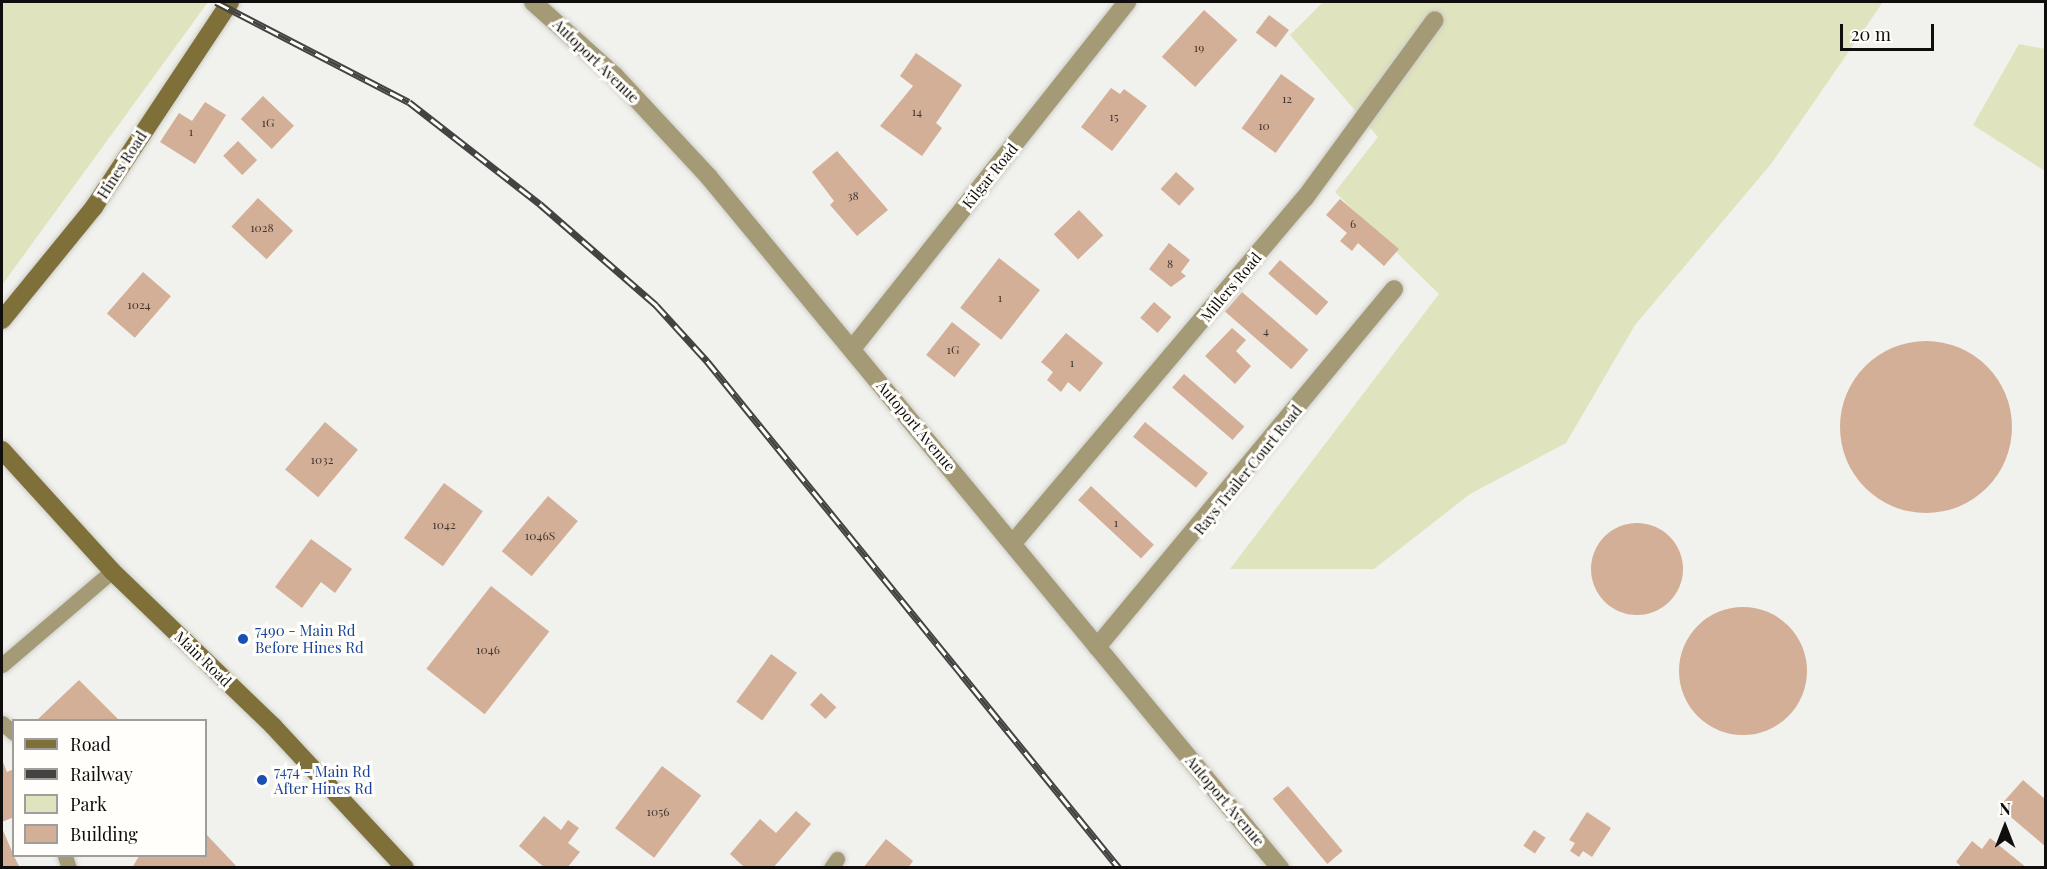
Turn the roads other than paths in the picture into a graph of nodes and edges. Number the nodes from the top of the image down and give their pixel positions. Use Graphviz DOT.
graph roads {
  1 [pos="230,2"];
  2 [pos="1127,2"];
  3 [pos="539,4"];
  4 [pos="1435,20"];
  5 [pos="1394,289"];
  6 [pos="2,320"];
  7 [pos="852,349"];
  8 [pos="2,450"];
  9 [pos="1012,543"];
  10 [pos="112,572"];
  11 [pos="1097,647"];
  12 [pos="2,665"];
  13 [pos="405,867"];
  14 [pos="1280,867"];
  1 -- 6 [label="main road, Hines Road"];
  2 -- 7 [label="street, Kilgar Road"];
  3 -- 7 [label="street, Autoport Avenue"];
  4 -- 9 [label="street, Millers Road"];
  5 -- 11 [label="street, Rays Trailer Court Road"];
  7 -- 9 [label="street, Autoport Avenue"];
  8 -- 10 [label="main road, Main Road"];
  9 -- 11 [label="street, Autoport Avenue"];
  10 -- 12 [label="lane"];
  10 -- 13 [label="main road, Main Road"];
  11 -- 14 [label="street, Autoport Avenue"];
}
